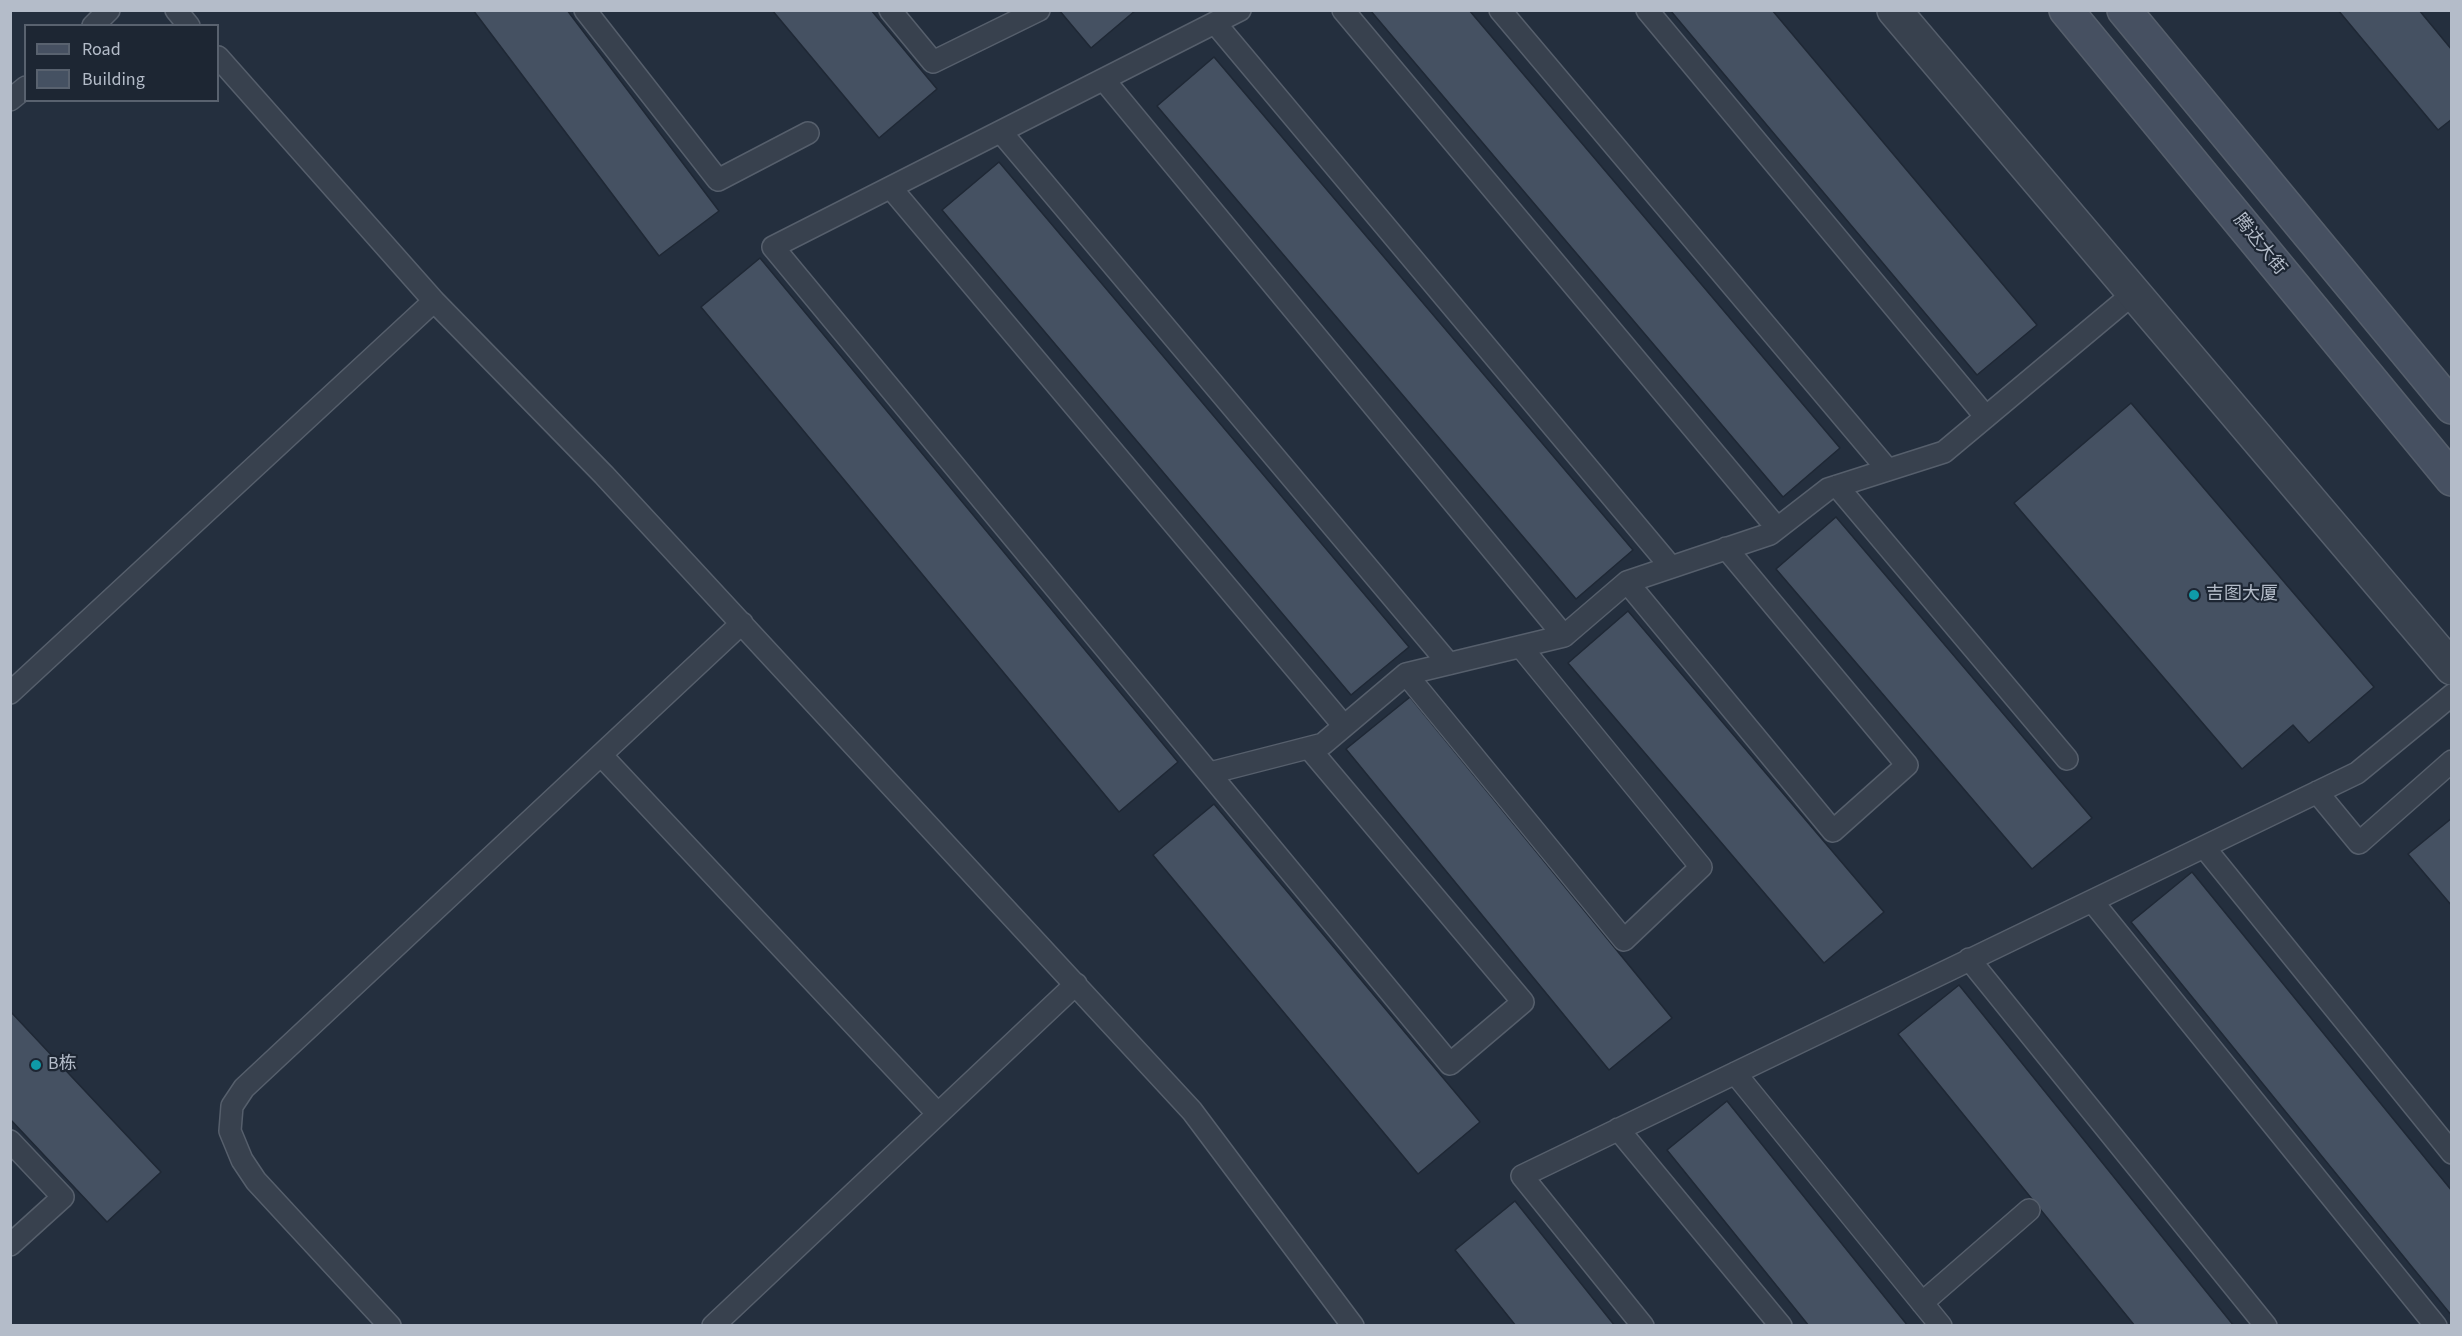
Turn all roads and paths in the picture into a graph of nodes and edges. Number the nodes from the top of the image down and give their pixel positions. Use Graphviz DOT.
graph roads {
  1 [pos="110,10"];
  2 [pos="176,10"];
  3 [pos="585,10"];
  4 [pos="890,10"];
  5 [pos="1039,10"];
  6 [pos="1240,10"];
  7 [pos="1343,10"];
  8 [pos="1500,10"];
  9 [pos="1647,10"];
  10 [pos="1894,10"];
  11 [pos="2066,10"];
  12 [pos="2124,10"];
  13 [pos="1215,23"];
  14 [pos="95,24"];
  15 [pos="187,24"];
  16 [pos="219,58"];
  17 [pos="1104,80"];
  18 [pos="24,89"];
  19 [pos="10,100"];
  20 [pos="1001,132"];
  21 [pos="808,133"];
  22 [pos="891,188"];
  23 [pos="2134,293"];
  24 [pos="434,301"];
  25 [pos="2451,407"];
  26 [pos="1986,417"];
  27 [pos="1888,470"];
  28 [pos="2451,479"];
  29 [pos="1837,486"];
  30 [pos="1777,528"];
  31 [pos="1726,548"];
  32 [pos="1671,567"];
  33 [pos="1627,582"];
  34 [pos="741,623"];
  35 [pos="1564,636"];
  36 [pos="1521,647"];
  37 [pos="1449,664"];
  38 [pos="2451,668"];
  39 [pos="1406,674"];
  40 [pos="10,693"];
  41 [pos="2451,695"];
  42 [pos="1344,726"];
  43 [pos="1309,748"];
  44 [pos="601,755"];
  45 [pos="2067,759"];
  46 [pos="2451,761"];
  47 [pos="1210,773"];
  48 [pos="2317,792"];
  49 [pos="2204,847"];
  50 [pos="2092,901"];
  51 [pos="1969,959"];
  52 [pos="1076,984"];
  53 [pos="1735,1073"];
  54 [pos="938,1114"];
  55 [pos="1618,1129"];
  56 [pos="10,1141"];
  57 [pos="2451,1153"];
  58 [pos="2029,1210"];
  59 [pos="10,1245"];
  60 [pos="1922,1302"];
  61 [pos="390,1326"];
  62 [pos="713,1326"];
  63 [pos="1353,1326"];
  64 [pos="1643,1326"];
  65 [pos="1781,1326"];
  66 [pos="1941,1326"];
  67 [pos="2266,1326"];
  68 [pos="2436,1326"];
  1 -- 14 [label="lane"];
  2 -- 15 [label="lane"];
  3 -- 21 [label="lane"];
  4 -- 5 [label="lane"];
  6 -- 13 [label="lane"];
  7 -- 30 [label="lane"];
  8 -- 27 [label="lane"];
  9 -- 26 [label="lane"];
  10 -- 23 [label="street"];
  11 -- 28 [label="main road, 腾达大街"];
  12 -- 25 [label="main road"];
  13 -- 17 [label="lane"];
  13 -- 32 [label="lane"];
  16 -- 24 [label="lane"];
  17 -- 20 [label="lane"];
  17 -- 35 [label="lane"];
  18 -- 19 [label="lane"];
  20 -- 22 [label="lane"];
  20 -- 37 [label="lane"];
  22 -- 42 [label="lane"];
  22 -- 47 [label="lane"];
  23 -- 26 [label="lane"];
  23 -- 38 [label="street"];
  24 -- 34 [label="lane"];
  24 -- 40 [label="lane"];
  26 -- 27 [label="lane"];
  27 -- 29 [label="lane"];
  29 -- 30 [label="lane"];
  29 -- 45 [label="lane"];
  30 -- 31 [label="lane"];
  31 -- 32 [label="lane"];
  31 -- 33 [label="lane"];
  32 -- 33 [label="lane"];
  33 -- 35 [label="lane"];
  34 -- 44 [label="lane"];
  34 -- 52 [label="lane"];
  35 -- 36 [label="lane"];
  36 -- 37 [label="lane"];
  36 -- 39 [label="lane"];
  37 -- 39 [label="lane"];
  39 -- 42 [label="lane"];
  41 -- 48 [label="lane"];
  42 -- 43 [label="lane"];
  43 -- 47 [label="lane"];
  43 -- 47 [label="lane"];
  44 -- 54 [label="lane"];
  44 -- 61 [label="lane"];
  46 -- 48 [label="lane"];
  48 -- 49 [label="lane"];
  49 -- 50 [label="lane"];
  49 -- 57 [label="lane"];
  50 -- 51 [label="lane"];
  50 -- 68 [label="lane"];
  51 -- 53 [label="lane"];
  51 -- 67 [label="lane"];
  52 -- 54 [label="lane"];
  52 -- 63 [label="lane"];
  53 -- 55 [label="lane"];
  53 -- 60 [label="lane"];
  54 -- 62 [label="lane"];
  55 -- 64 [label="lane"];
  55 -- 65 [label="lane"];
  56 -- 59 [label="lane"];
  58 -- 60 [label="lane"];
  60 -- 66 [label="lane"];
}
